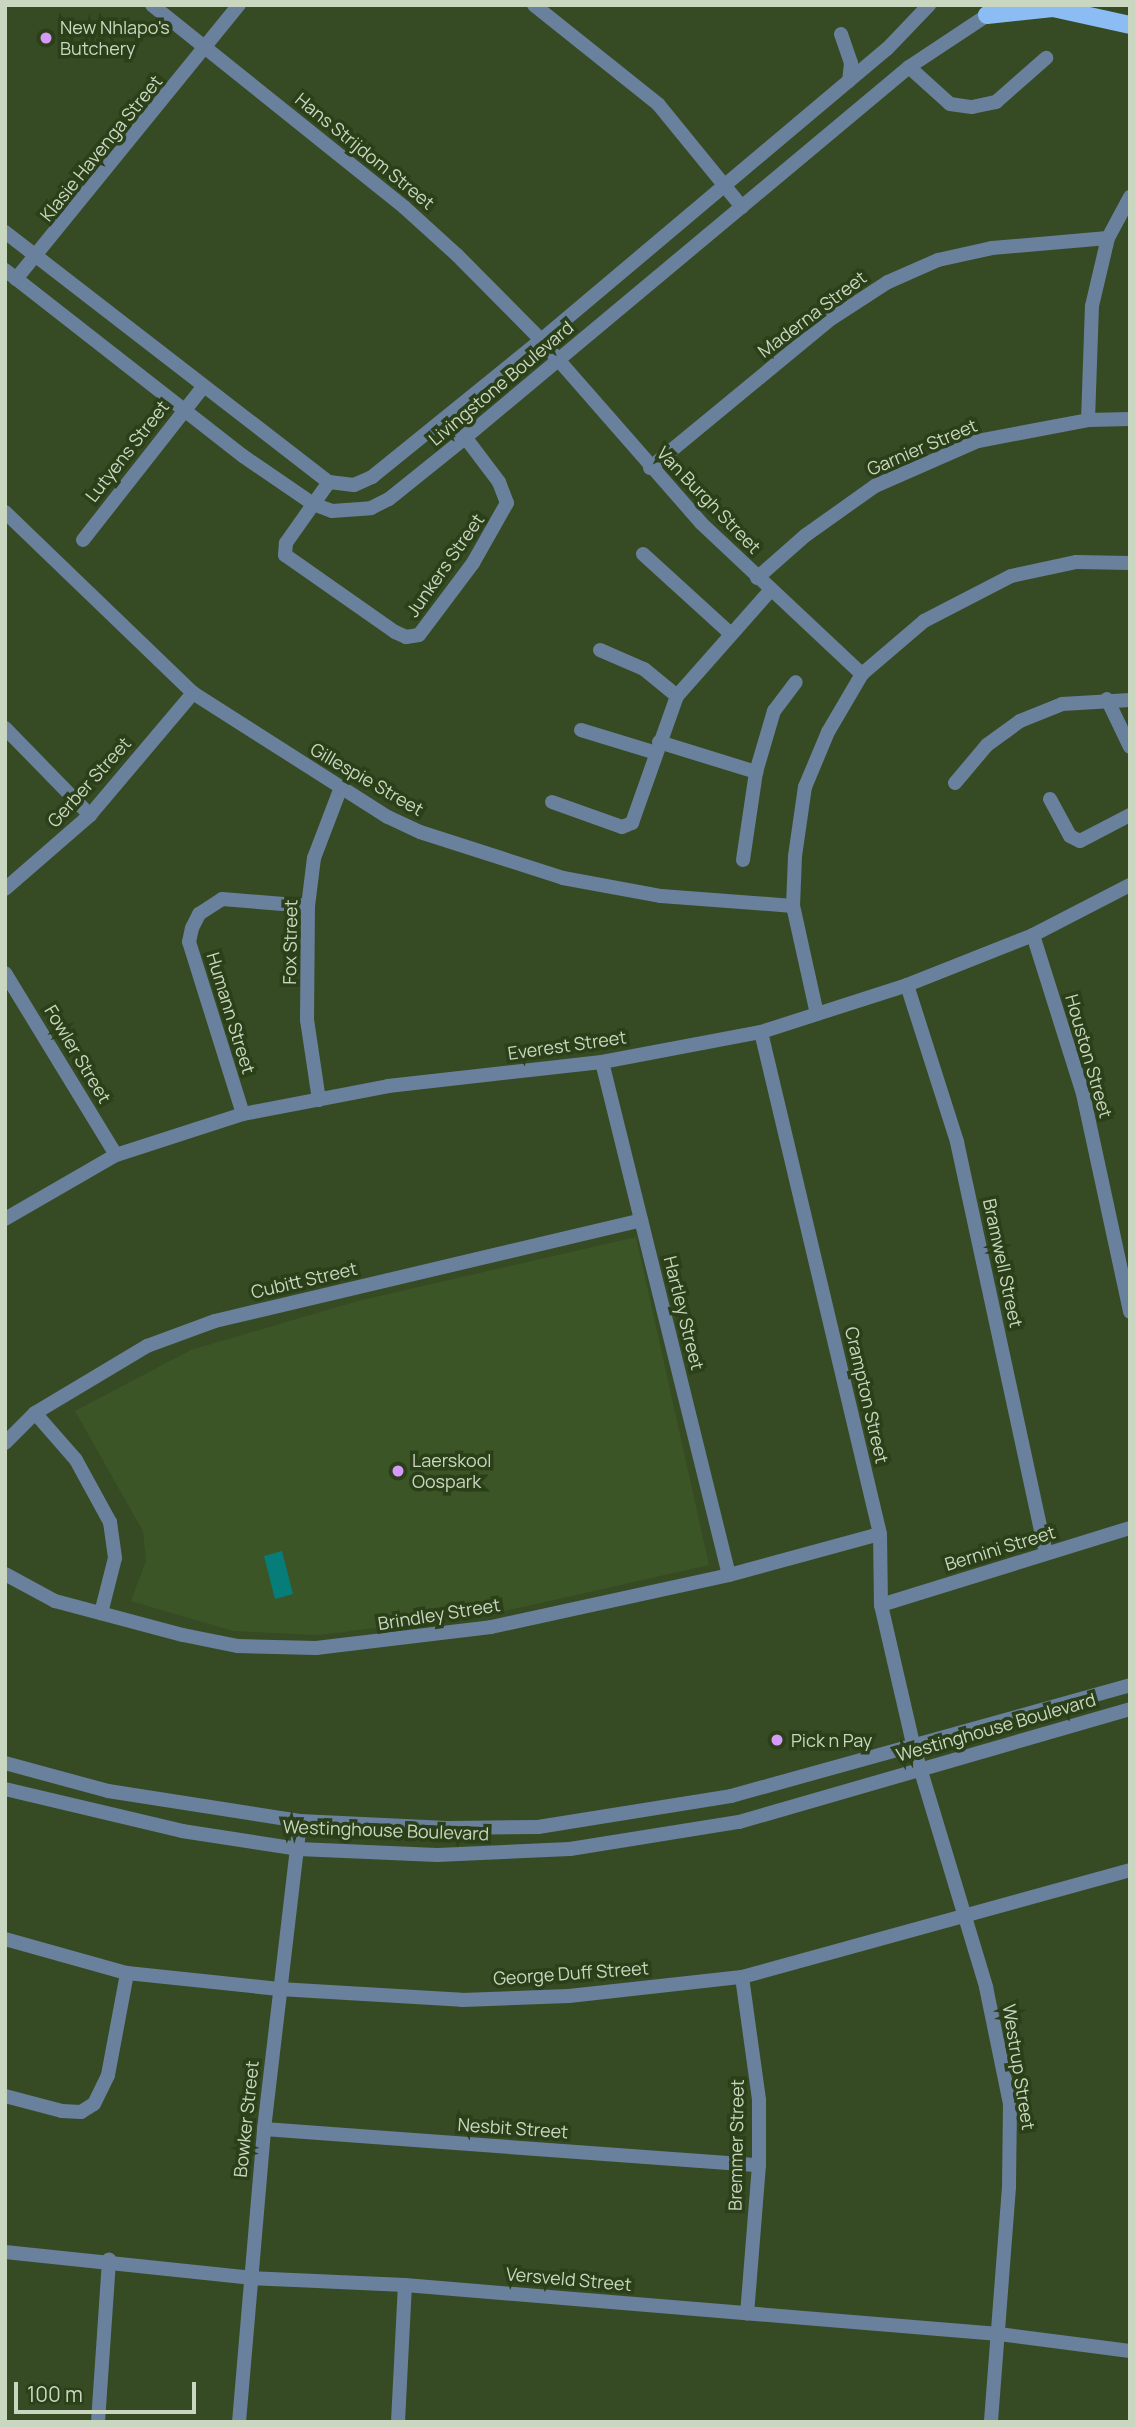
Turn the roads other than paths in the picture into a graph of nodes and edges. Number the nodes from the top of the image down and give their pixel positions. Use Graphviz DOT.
graph roads {
  1 [pos="152,5"];
  2 [pos="239,5"];
  3 [pos="534,5"];
  4 [pos="929,5"];
  5 [pos="1108,5"];
  6 [pos="994,10"];
  7 [pos="1130,24"];
  8 [pos="841,34"];
  9 [pos="205,47"];
  10 [pos="1046,58"];
  11 [pos="909,67"];
  12 [pos="849,82"];
  13 [pos="724,186"];
  14 [pos="1130,197"];
  15 [pos="742,207"];
  16 [pos="5,232"];
  17 [pos="1108,239"];
  18 [pos="38,258"];
  19 [pos="11,274"];
  20 [pos="541,340"];
  21 [pos="558,360"];
  22 [pos="203,387"];
  23 [pos="184,409"];
  24 [pos="449,416"];
  25 [pos="1130,419"];
  26 [pos="1088,420"];
  27 [pos="466,437"];
  28 [pos="650,468"];
  29 [pos="329,482"];
  30 [pos="313,504"];
  31 [pos="5,512"];
  32 [pos="83,540"];
  33 [pos="643,554"];
  34 [pos="1130,563"];
  35 [pos="757,578"];
  36 [pos="770,591"];
  37 [pos="731,634"];
  38 [pos="600,650"];
  39 [pos="862,674"];
  40 [pos="796,682"];
  41 [pos="192,693"];
  42 [pos="677,696"];
  43 [pos="1107,699"];
  44 [pos="1130,700"];
  45 [pos="5,728"];
  46 [pos="581,730"];
  47 [pos="657,747"];
  48 [pos="1130,747"];
  49 [pos="756,772"];
  50 [pos="955,783"];
  51 [pos="340,790"];
  52 [pos="1050,799"];
  53 [pos="552,802"];
  54 [pos="90,815"];
  55 [pos="1130,815"];
  56 [pos="743,860"];
  57 [pos="1130,885"];
  58 [pos="5,889"];
  59 [pos="308,906"];
  60 [pos="793,906"];
  61 [pos="1033,935"];
  62 [pos="5,973"];
  63 [pos="907,985"];
  64 [pos="10,991"];
  65 [pos="817,1014"];
  66 [pos="761,1032"];
  67 [pos="602,1062"];
  68 [pos="319,1100"];
  69 [pos="243,1114"];
  70 [pos="116,1155"];
  71 [pos="5,1219"];
  72 [pos="641,1220"];
  73 [pos="1130,1312"];
  74 [pos="35,1413"];
  75 [pos="5,1443"];
  76 [pos="1130,1528"];
  77 [pos="880,1534"];
  78 [pos="1046,1553"];
  79 [pos="5,1574"];
  80 [pos="729,1575"];
  81 [pos="881,1605"];
  82 [pos="101,1613"];
  83 [pos="1130,1685"];
  84 [pos="1130,1709"];
  85 [pos="914,1748"];
  86 [pos="5,1763"];
  87 [pos="921,1768"];
  88 [pos="5,1789"];
  89 [pos="300,1821"];
  90 [pos="298,1849"];
  91 [pos="1130,1870"];
  92 [pos="964,1917"];
  93 [pos="5,1938"];
  94 [pos="127,1973"];
  95 [pos="742,1977"];
  96 [pos="279,1989"];
  97 [pos="5,2096"];
  98 [pos="264,2129"];
  99 [pos="759,2165"];
  100 [pos="5,2252"];
  101 [pos="109,2259"];
  102 [pos="251,2278"];
  103 [pos="405,2285"];
  104 [pos="747,2314"];
  105 [pos="999,2334"];
  106 [pos="1130,2351"];
  107 [pos="98,2422"];
  108 [pos="239,2422"];
  109 [pos="398,2422"];
  110 [pos="991,2422"];
  1 -- 9 [label="street, Hans Strijdom Street"];
  2 -- 9 [label="street, Klasie Havenga Street"];
  3 -- 13 [label="street"];
  4 -- 12 [label="street, Livingstone Boulevard"];
  5 -- 7 [label="main road"];
  6 -- 7 [label="main road"];
  6 -- 11 [label="street, Livingstone Boulevard"];
  8 -- 12 [label="street"];
  9 -- 18 [label="street, Klasie Havenga Street"];
  9 -- 20 [label="street, Hans Strijdom Street"];
  10 -- 11 [label="street"];
  11 -- 15 [label="street, Livingstone Boulevard"];
  12 -- 13 [label="street, Livingstone Boulevard"];
  13 -- 15 [label="street"];
  13 -- 20 [label="street, Livingstone Boulevard"];
  14 -- 17 [label="street"];
  15 -- 21 [label="street, Livingstone Boulevard"];
  16 -- 18 [label="street"];
  17 -- 26 [label="street"];
  17 -- 28 [label="street, Maderna Street"];
  18 -- 19 [label="street, Klasie Havenga Street"];
  18 -- 22 [label="street"];
  19 -- 23 [label="street, Livingstone Boulevard"];
  20 -- 21 [label="street, Van Burgh Street"];
  20 -- 24 [label="street, Livingstone Boulevard"];
  21 -- 27 [label="street, Livingstone Boulevard"];
  21 -- 28 [label="street, Van Burgh Street"];
  22 -- 23 [label="street, Lutyens Street"];
  22 -- 29 [label="street"];
  23 -- 30 [label="street, Livingstone Boulevard"];
  23 -- 32 [label="street, Lutyens Street"];
  24 -- 27 [label="street, Junkers Street"];
  24 -- 29 [label="street, Livingstone Boulevard"];
  25 -- 26 [label="street, Garnier Street"];
  26 -- 35 [label="street, Garnier Street"];
  27 -- 30 [label="street, Livingstone Boulevard"];
  27 -- 30 [label="street, Junkers Street"];
  28 -- 35 [label="street, Van Burgh Street"];
  29 -- 30 [label="street, Junkers Street"];
  31 -- 41 [label="street, Gillespie Street"];
  33 -- 37 [label="street"];
  34 -- 39 [label="street"];
  35 -- 36 [label="street, Van Burgh Street"];
  36 -- 37 [label="street"];
  36 -- 39 [label="street, Van Burgh Street"];
  37 -- 42 [label="street"];
  38 -- 42 [label="street"];
  39 -- 60 [label="street"];
  40 -- 49 [label="street"];
  41 -- 51 [label="street, Gillespie Street"];
  41 -- 54 [label="street, Gerber Street"];
  42 -- 47 [label="street"];
  43 -- 44 [label="street"];
  43 -- 48 [label="street"];
  43 -- 50 [label="street"];
  45 -- 54 [label="street"];
  46 -- 47 [label="street"];
  47 -- 49 [label="street"];
  47 -- 53 [label="street"];
  49 -- 56 [label="street"];
  51 -- 59 [label="street, Fox Street"];
  51 -- 60 [label="street, Gillespie Street"];
  52 -- 55 [label="street"];
  54 -- 58 [label="street, Gerber Street"];
  57 -- 61 [label="street, Everest Street"];
  59 -- 68 [label="street, Fox Street"];
  59 -- 69 [label="street, Humann Street"];
  60 -- 65 [label="street"];
  61 -- 63 [label="street, Everest Street"];
  61 -- 73 [label="street, Houston Street"];
  62 -- 64 [label="street, Fowler Street"];
  63 -- 65 [label="street, Everest Street"];
  63 -- 78 [label="street, Bramwell Street"];
  64 -- 70 [label="street, Fowler Street"];
  65 -- 66 [label="street, Everest Street"];
  66 -- 67 [label="street, Everest Street"];
  66 -- 77 [label="street, Crampton Street"];
  67 -- 68 [label="street, Everest Street"];
  67 -- 72 [label="street, Hartley Street"];
  68 -- 69 [label="street, Everest Street"];
  69 -- 70 [label="street, Everest Street"];
  70 -- 71 [label="street, Everest Street"];
  72 -- 74 [label="street, Cubitt Street"];
  72 -- 80 [label="street, Hartley Street"];
  74 -- 75 [label="street, Cubitt Street"];
  74 -- 82 [label="street"];
  76 -- 78 [label="street, Bernini Street"];
  77 -- 80 [label="street, Brindley Street"];
  77 -- 81 [label="street, Crampton Street"];
  78 -- 81 [label="street, Bernini Street"];
  79 -- 82 [label="street, Brindley Street"];
  80 -- 82 [label="street, Brindley Street"];
  81 -- 85 [label="street, Crampton Street"];
  83 -- 85 [label="street, Westinghouse Boulevard"];
  84 -- 87 [label="street, Westinghouse Boulevard"];
  85 -- 87 [label="street, Crampton Street"];
  85 -- 89 [label="street, Westinghouse Boulevard"];
  86 -- 89 [label="street, Westinghouse Boulevard"];
  87 -- 90 [label="street, Westinghouse Boulevard"];
  87 -- 92 [label="street, Westrup Street"];
  88 -- 90 [label="street, Westinghouse Boulevard"];
  89 -- 90 [label="street, Bowker Street"];
  90 -- 96 [label="street, Bowker Street"];
  91 -- 92 [label="street, George Duff Street"];
  92 -- 95 [label="street, George Duff Street"];
  92 -- 105 [label="street, Westrup Street"];
  93 -- 94 [label="street, George Duff Street"];
  94 -- 96 [label="street, George Duff Street"];
  94 -- 97 [label="street"];
  95 -- 96 [label="street, George Duff Street"];
  95 -- 99 [label="street, Bremmer Street"];
  96 -- 98 [label="street, Bowker Street"];
  98 -- 99 [label="street, Nesbit Street"];
  98 -- 102 [label="street, Bowker Street"];
  99 -- 104 [label="street, Bremmer Street"];
  100 -- 101 [label="street, Versveld Street"];
  101 -- 102 [label="street, Versveld Street"];
  101 -- 107 [label="street"];
  102 -- 103 [label="street, Versveld Street"];
  102 -- 108 [label="street, Bowker Street"];
  103 -- 104 [label="street, Versveld Street"];
  103 -- 109 [label="street"];
  104 -- 105 [label="street, Versveld Street"];
  105 -- 106 [label="street, Versveld Street"];
  105 -- 110 [label="street, Westrup Street"];
}
